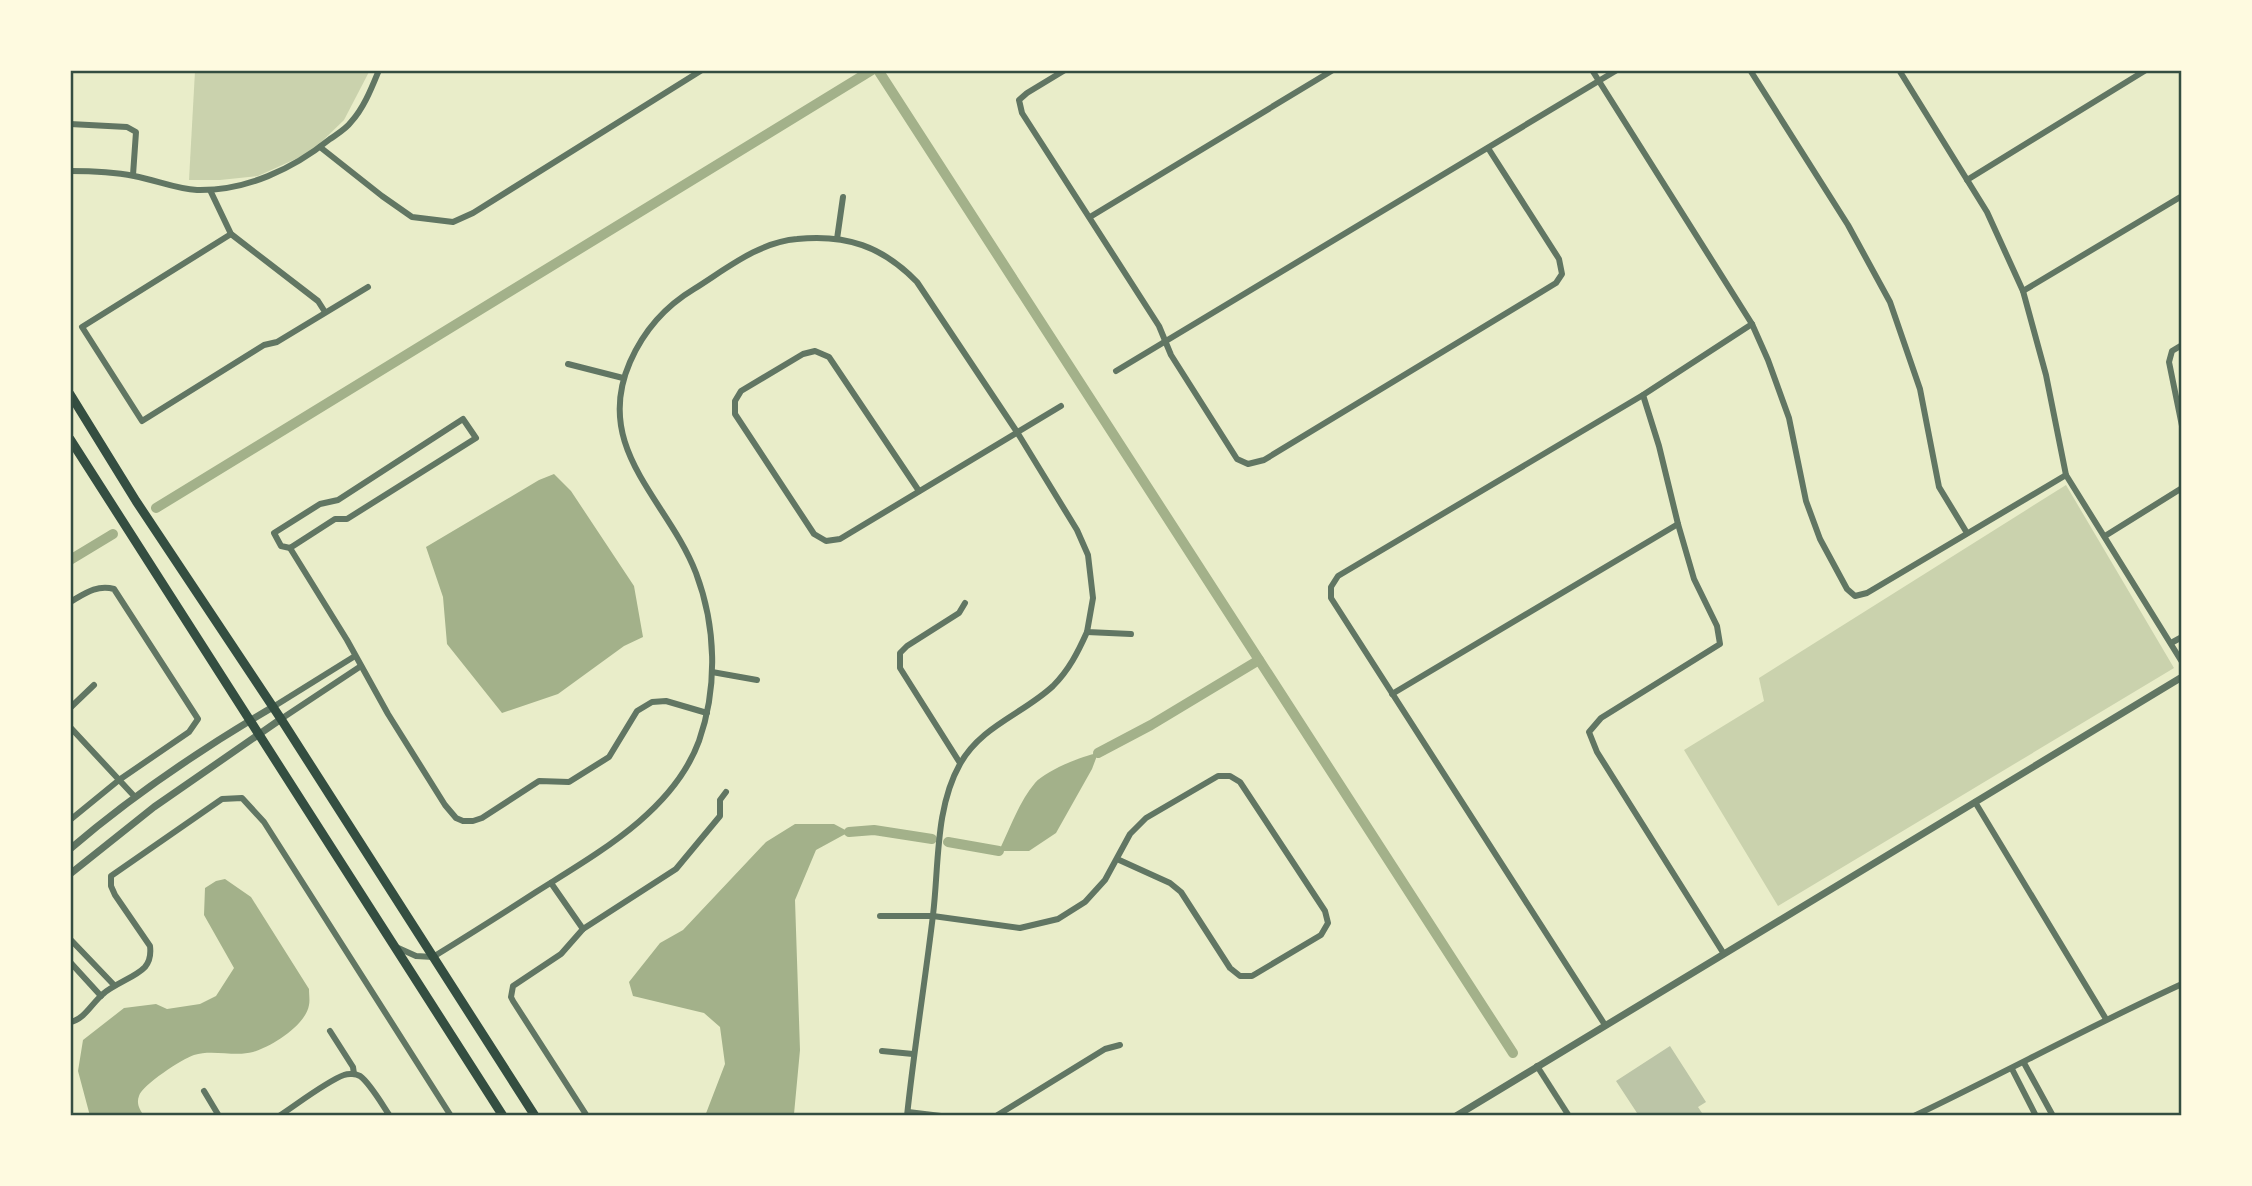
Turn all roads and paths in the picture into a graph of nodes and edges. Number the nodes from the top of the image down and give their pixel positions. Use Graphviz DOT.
graph roads {
  1 [pos="379,70"];
  2 [pos="702,70"];
  3 [pos="1065,70"];
  4 [pos="1332,70"];
  5 [pos="1592,70"];
  6 [pos="1617,70"];
  7 [pos="1749,70"];
  8 [pos="1899,70"];
  9 [pos="2146,70"];
  10 [pos="1599,81"];
  11 [pos="70,124"];
  12 [pos="320,147"];
  13 [pos="1488,148"];
  14 [pos="70,171"];
  15 [pos="133,175"];
  16 [pos="1967,180"];
  17 [pos="210,190"];
  18 [pos="2182,196"];
  19 [pos="843,197"];
  20 [pos="1090,218"];
  21 [pos="231,234"];
  22 [pos="837,239"];
  23 [pos="368,287"];
  24 [pos="2023,291"];
  25 [pos="325,312"];
  26 [pos="1752,324"];
  27 [pos="1166,341"];
  28 [pos="2182,345"];
  29 [pos="568,364"];
  30 [pos="1116,371"];
  31 [pos="623,378"];
  32 [pos="70,394"];
  33 [pos="1643,395"];
  34 [pos="1062,406"];
  35 [pos="2182,426"];
  36 [pos="1017,432"];
  37 [pos="70,439"];
  38 [pos="2066,475"];
  39 [pos="2182,488"];
  40 [pos="919,491"];
  41 [pos="1678,524"];
  42 [pos="1967,533"];
  43 [pos="2105,536"];
  44 [pos="290,548"];
  45 [pos="70,603"];
  46 [pos="965,603"];
  47 [pos="1087,632"];
  48 [pos="1130,634"];
  49 [pos="2182,637"];
  50 [pos="2171,643"];
  51 [pos="355,656"];
  52 [pos="2182,662"];
  53 [pos="361,666"];
  54 [pos="712,672"];
  55 [pos="2182,677"];
  56 [pos="757,680"];
  57 [pos="94,685"];
  58 [pos="1392,694"];
  59 [pos="273,707"];
  60 [pos="70,708"];
  61 [pos="708,713"];
  62 [pos="281,719"];
  63 [pos="250,721"];
  64 [pos="70,727"];
  65 [pos="259,735"];
  66 [pos="960,763"];
  67 [pos="119,780"];
  68 [pos="726,792"];
  69 [pos="135,797"];
  70 [pos="1975,802"];
  71 [pos="70,820"];
  72 [pos="70,849"];
  73 [pos="1117,859"];
  74 [pos="70,874"];
  75 [pos="551,883"];
  76 [pos="880,916"];
  77 [pos="933,916"];
  78 [pos="583,929"];
  79 [pos="70,939"];
  80 [pos="394,946"];
  81 [pos="1724,954"];
  82 [pos="433,957"];
  83 [pos="70,962"];
  84 [pos="97,967"];
  85 [pos="85,978"];
  86 [pos="2182,984"];
  87 [pos="114,985"];
  88 [pos="101,996"];
  89 [pos="2106,1019"];
  90 [pos="70,1022"];
  91 [pos="1605,1025"];
  92 [pos="331,1031"];
  93 [pos="1121,1045"];
  94 [pos="882,1051"];
  95 [pos="913,1054"];
  96 [pos="2024,1063"];
  97 [pos="1537,1066"];
  98 [pos="2012,1069"];
  99 [pos="354,1074"];
  100 [pos="204,1091"];
  101 [pos="908,1114"];
  102 [pos="219,1116"];
  103 [pos="279,1116"];
  104 [pos="390,1116"];
  105 [pos="451,1116"];
  106 [pos="503,1116"];
  107 [pos="535,1116"];
  108 [pos="587,1116"];
  109 [pos="942,1116"];
  110 [pos="996,1116"];
  111 [pos="1456,1116"];
  112 [pos="1569,1116"];
  113 [pos="1914,1116"];
  114 [pos="2036,1116"];
  115 [pos="2053,1116"];
  1 -- 12 [label="street"];
  2 -- 12 [label="street"];
  3 -- 20 [label="street"];
  4 -- 20 [label="street"];
  5 -- 10 [label="street"];
  6 -- 10 [label="street"];
  7 -- 42 [label="street"];
  8 -- 16 [label="street"];
  9 -- 16 [label="street"];
  10 -- 13 [label="street"];
  10 -- 26 [label="street"];
  11 -- 15 [label="street"];
  12 -- 17 [label="street"];
  13 -- 27 [label="street"];
  13 -- 27 [label="street"];
  14 -- 15 [label="street"];
  15 -- 17 [label="street"];
  16 -- 24 [label="street"];
  17 -- 21 [label="street"];
  18 -- 24 [label="street"];
  19 -- 22 [label="street"];
  20 -- 27 [label="street"];
  21 -- 25 [label="street"];
  21 -- 25 [label="street"];
  22 -- 31 [label="street"];
  22 -- 36 [label="street"];
  23 -- 25 [label="street"];
  24 -- 38 [label="street"];
  26 -- 33 [label="street"];
  26 -- 42 [label="street"];
  27 -- 30 [label="street"];
  28 -- 35 [label="street"];
  29 -- 31 [label="street"];
  31 -- 54 [label="street"];
  32 -- 59 [label="main road"];
  33 -- 41 [label="street"];
  33 -- 58 [label="street"];
  34 -- 36 [label="street"];
  36 -- 40 [label="street"];
  36 -- 47 [label="street"];
  37 -- 63 [label="main road"];
  38 -- 42 [label="street"];
  38 -- 43 [label="street"];
  39 -- 43 [label="street"];
  40 -- 40 [label="street"];
  41 -- 58 [label="street"];
  41 -- 81 [label="street"];
  43 -- 50 [label="street"];
  44 -- 44 [label="street"];
  44 -- 51 [label="street"];
  45 -- 67 [label="street"];
  46 -- 66 [label="street"];
  47 -- 48 [label="street"];
  47 -- 66 [label="street"];
  49 -- 50 [label="street"];
  50 -- 52 [label="street"];
  51 -- 53 [label="street"];
  51 -- 59 [label="street"];
  53 -- 61 [label="street"];
  53 -- 62 [label="street"];
  54 -- 56 [label="street"];
  54 -- 61 [label="street"];
  55 -- 70 [label="street"];
  57 -- 60 [label="street"];
  58 -- 91 [label="street"];
  59 -- 62 [label="main road"];
  59 -- 63 [label="street"];
  61 -- 75 [label="street"];
  62 -- 65 [label="street"];
  62 -- 82 [label="main road"];
  63 -- 65 [label="main road"];
  63 -- 69 [label="street"];
  64 -- 67 [label="street"];
  65 -- 74 [label="street"];
  65 -- 80 [label="main road"];
  66 -- 77 [label="street"];
  67 -- 69 [label="street"];
  67 -- 71 [label="street"];
  68 -- 78 [label="street"];
  69 -- 72 [label="street"];
  70 -- 81 [label="street"];
  70 -- 89 [label="street"];
  73 -- 73 [label="street"];
  73 -- 77 [label="street"];
  75 -- 78 [label="street"];
  75 -- 82 [label="street"];
  76 -- 77 [label="street"];
  77 -- 95 [label="street"];
  78 -- 108 [label="street"];
  79 -- 84 [label="street"];
  80 -- 82 [label="street"];
  80 -- 106 [label="main road"];
  81 -- 91 [label="street"];
  82 -- 107 [label="main road"];
  83 -- 85 [label="street"];
  84 -- 85 [label="street"];
  84 -- 87 [label="street"];
  85 -- 88 [label="street"];
  86 -- 89 [label="street"];
  87 -- 88 [label="street"];
  87 -- 105 [label="street"];
  88 -- 90 [label="street"];
  89 -- 96 [label="street"];
  91 -- 97 [label="street"];
  92 -- 99 [label="street"];
  93 -- 110 [label="street"];
  94 -- 95 [label="street"];
  95 -- 101 [label="street"];
  96 -- 98 [label="street"];
  96 -- 115 [label="street"];
  97 -- 111 [label="street"];
  97 -- 112 [label="street"];
  98 -- 113 [label="street"];
  98 -- 114 [label="street"];
  99 -- 103 [label="street"];
  99 -- 104 [label="street"];
  100 -- 102 [label="street"];
  101 -- 109 [label="street"];
}
